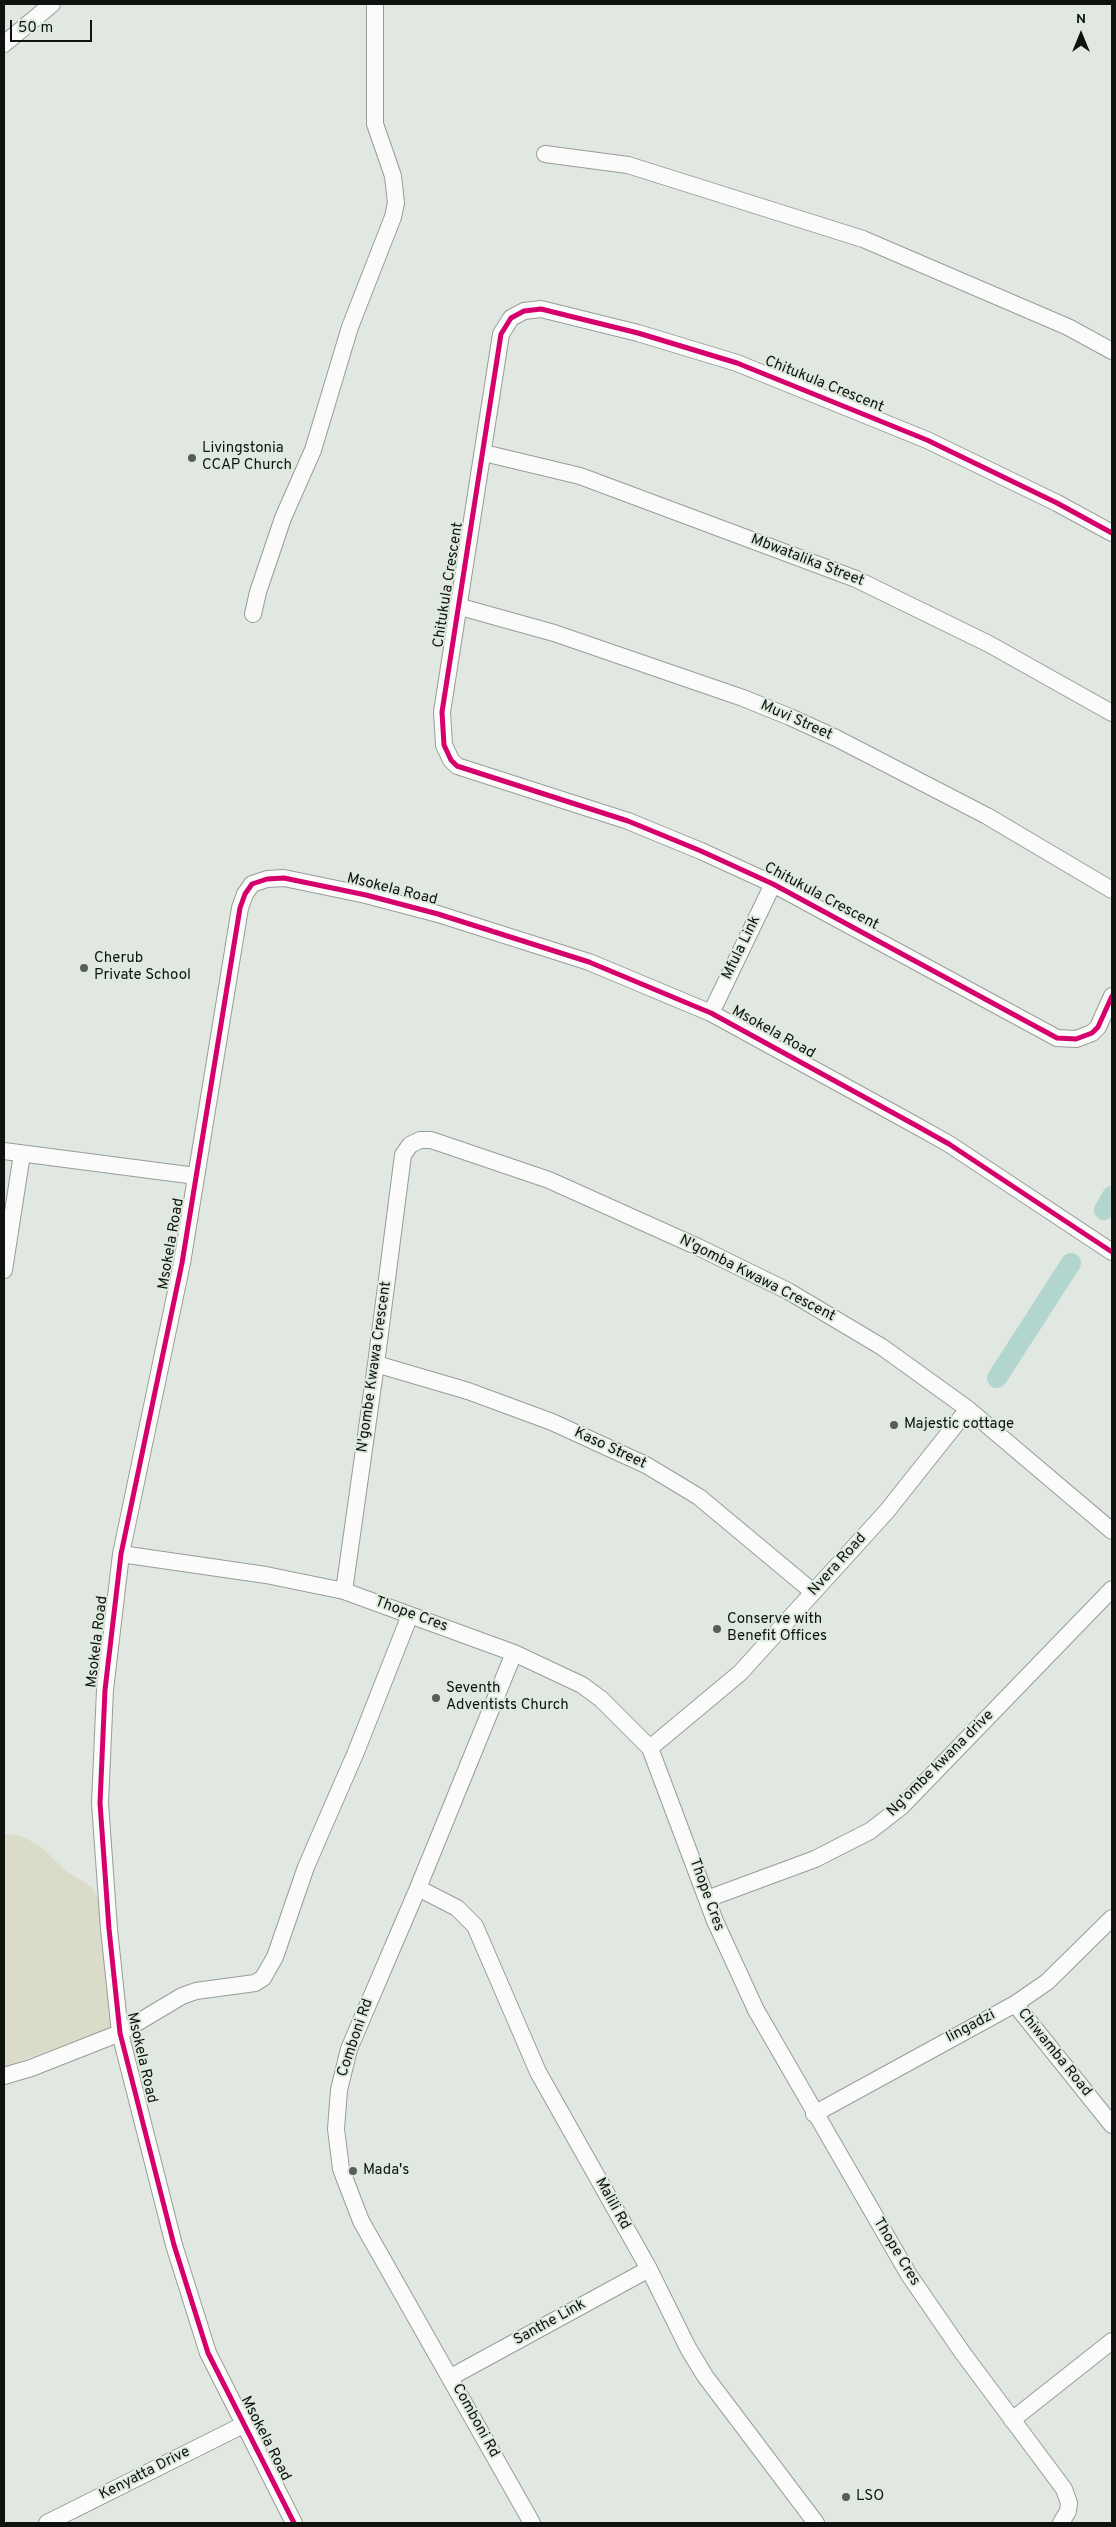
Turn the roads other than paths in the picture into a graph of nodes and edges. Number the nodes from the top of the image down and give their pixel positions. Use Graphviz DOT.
graph roads {
  1 [pos="52,4"];
  2 [pos="375,4"];
  3 [pos="4,44"];
  4 [pos="545,154"];
  5 [pos="1112,351"];
  6 [pos="484,453"];
  7 [pos="1112,534"];
  8 [pos="457,606"];
  9 [pos="253,614"];
  10 [pos="1112,713"];
  11 [pos="772,884"];
  12 [pos="1112,890"];
  13 [pos="1112,996"];
  14 [pos="711,1013"];
  15 [pos="410,1144"];
  16 [pos="4,1152"];
  17 [pos="22,1154"];
  18 [pos="196,1176"];
  19 [pos="1112,1252"];
  20 [pos="4,1270"];
  21 [pos="376,1364"];
  22 [pos="968,1409"];
  23 [pos="1112,1531"];
  24 [pos="122,1554"];
  25 [pos="1112,1588"];
  26 [pos="344,1590"];
  27 [pos="813,1592"];
  28 [pos="410,1615"];
  29 [pos="514,1653"];
  30 [pos="650,1748"];
  31 [pos="418,1888"];
  32 [pos="707,1898"];
  33 [pos="1112,1918"];
  34 [pos="1015,2004"];
  35 [pos="120,2033"];
  36 [pos="4,2076"];
  37 [pos="814,2114"];
  38 [pos="1112,2125"];
  39 [pos="649,2269"];
  40 [pos="1112,2341"];
  41 [pos="451,2377"];
  42 [pos="1012,2420"];
  43 [pos="243,2425"];
  44 [pos="48,2523"];
  45 [pos="294,2523"];
  46 [pos="532,2523"];
  47 [pos="816,2523"];
  48 [pos="1061,2523"];
  1 -- 3 [label="street"];
  2 -- 9 [label="street"];
  4 -- 5 [label="street"];
  6 -- 7 [label="street, Chitukula Crescent"];
  6 -- 8 [label="street, Chitukula Crescent"];
  6 -- 10 [label="street, Mbwatalika Street"];
  8 -- 11 [label="street, Chitukula Crescent"];
  8 -- 12 [label="street, Muvi Street"];
  11 -- 13 [label="street, Chitukula Crescent"];
  11 -- 14 [label="street, Mfula Link"];
  14 -- 18 [label="street, Msokela Road"];
  14 -- 19 [label="street, Msokela Road"];
  15 -- 21 [label="street, N'gombe Kwawa Crescent"];
  15 -- 22 [label="street, N'gomba Kwawa Crescent"];
  16 -- 17 [label="street"];
  17 -- 18 [label="street"];
  17 -- 20 [label="street"];
  18 -- 24 [label="street, Msokela Road"];
  21 -- 26 [label="street, N'gombe Kwawa Crescent"];
  21 -- 27 [label="street, Kaso Street"];
  22 -- 23 [label="street, N'gomba Kwawa Crescent"];
  22 -- 27 [label="street, Nvera Road"];
  24 -- 26 [label="street, Thope Cres"];
  24 -- 35 [label="street, Msokela Road"];
  25 -- 32 [label="street, Ng'ombe kwana drive"];
  26 -- 28 [label="street, Thope Cres"];
  27 -- 30 [label="street, Nvera Road"];
  28 -- 29 [label="street, Thope Cres"];
  28 -- 35 [label="street"];
  29 -- 30 [label="street, Thope Cres"];
  29 -- 31 [label="street, Comboni Rd"];
  30 -- 32 [label="street, Thope Cres"];
  31 -- 39 [label="street, Malili Rd"];
  31 -- 41 [label="street, Comboni Rd"];
  32 -- 37 [label="street, Thope Cres"];
  33 -- 34 [label="street, lingadzi"];
  34 -- 37 [label="street, lingadzi"];
  34 -- 38 [label="street, Chiwamba Road"];
  35 -- 36 [label="street"];
  35 -- 43 [label="street, Msokela Road"];
  37 -- 42 [label="street, Thope Cres"];
  39 -- 41 [label="street, Santhe Link"];
  39 -- 47 [label="street, Malili Rd"];
  40 -- 42 [label="street"];
  41 -- 46 [label="street, Comboni Rd"];
  42 -- 48 [label="street, Thope Cres"];
  43 -- 44 [label="street, Kenyatta Drive"];
  43 -- 45 [label="street, Msokela Road"];
}
